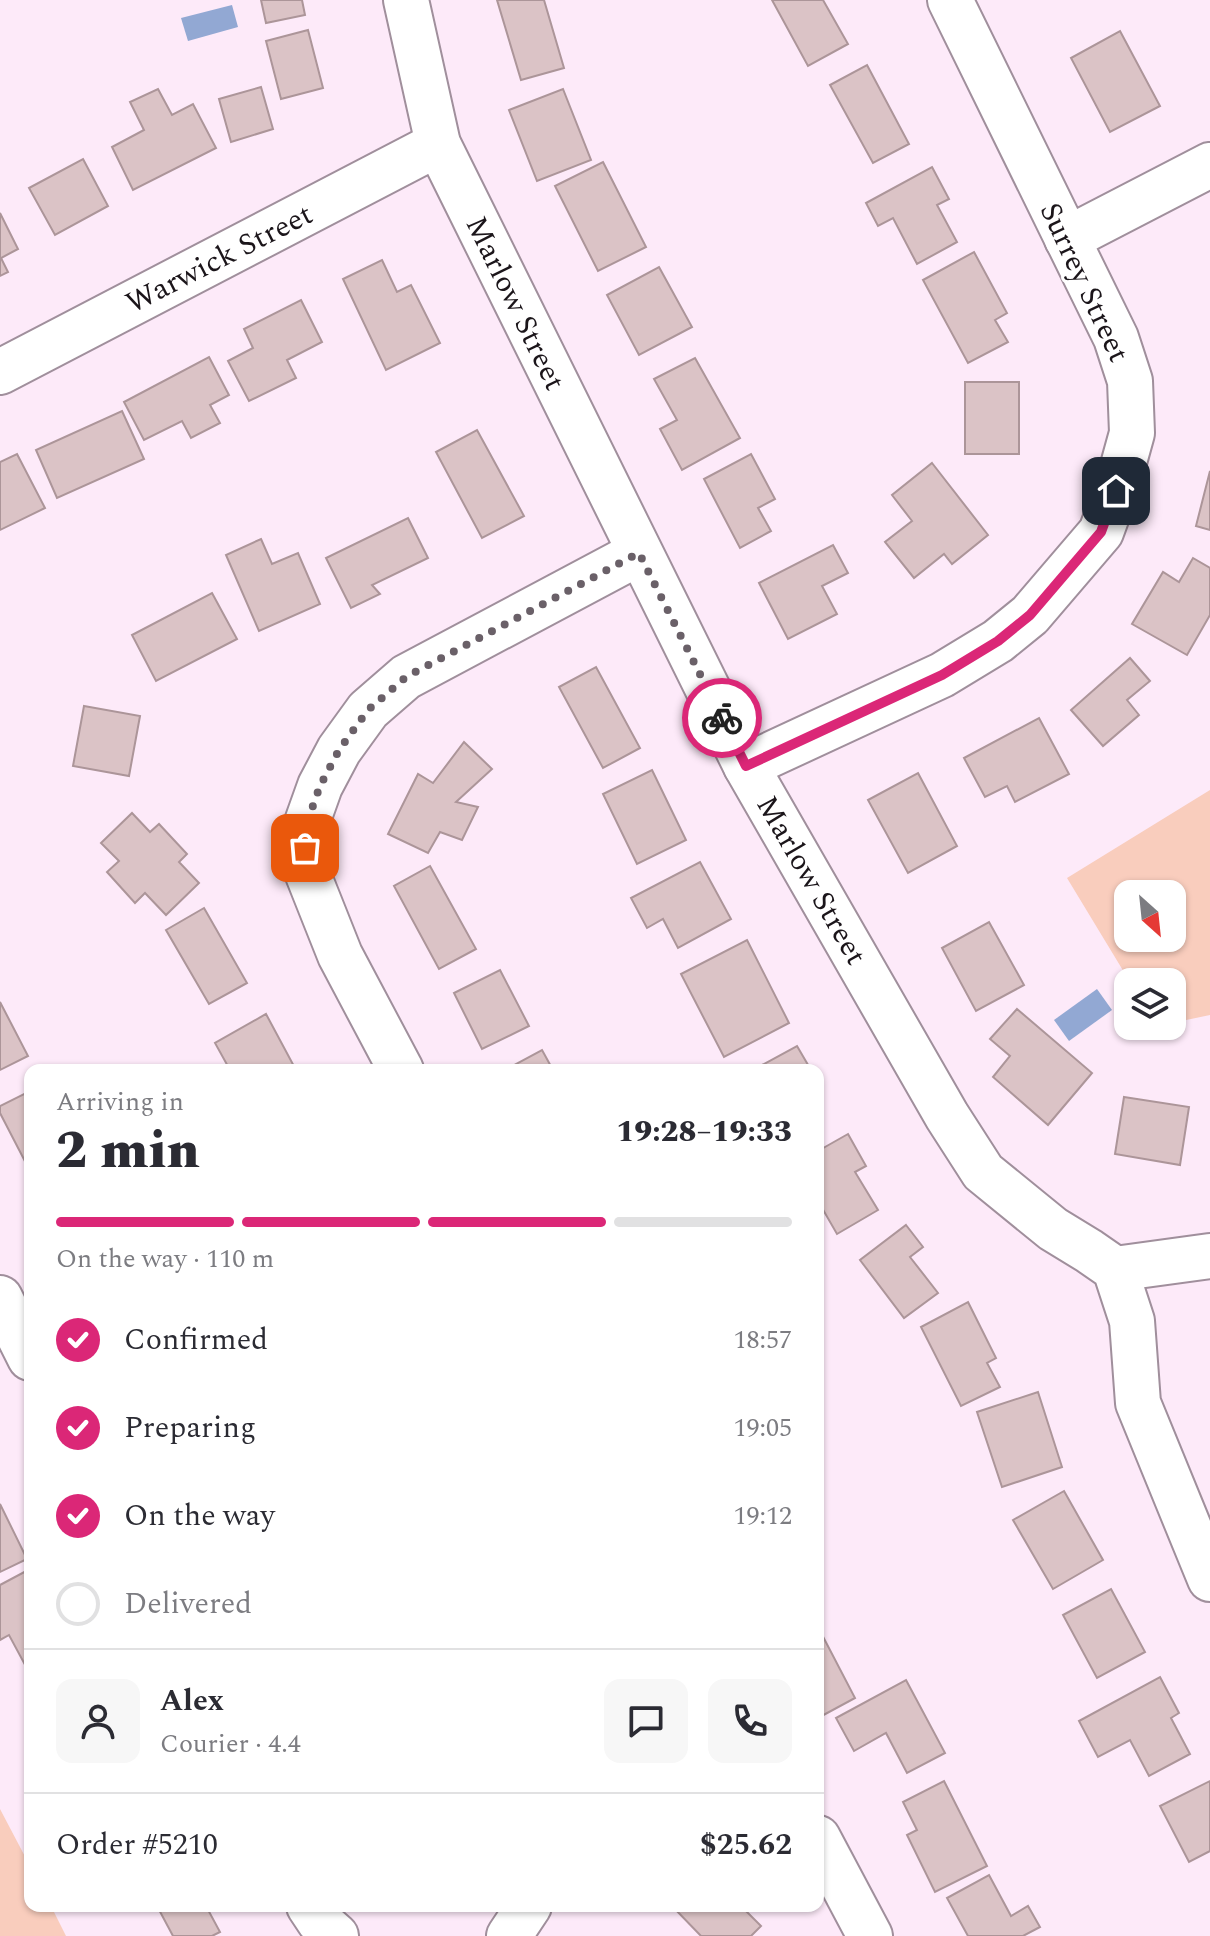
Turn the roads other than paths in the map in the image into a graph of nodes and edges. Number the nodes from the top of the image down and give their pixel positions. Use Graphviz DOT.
graph roads {
  1 [pos="406,0"];
  2 [pos="950,0"];
  3 [pos="438,144"];
  4 [pos="1210,165"];
  5 [pos="1067,239"];
  6 [pos="0,372"];
  7 [pos="639,553"];
  8 [pos="746,766"];
  9 [pos="398,1064"];
  10 [pos="1210,1256"];
  11 [pos="1115,1269"];
  12 [pos="0,1298"];
  13 [pos="24,1346"];
  14 [pos="1210,1579"];
  15 [pos="824,1849"];
  16 [pos="313,1912"];
  17 [pos="525,1912"];
  18 [pos="336,1936"];
  19 [pos="509,1936"];
  20 [pos="870,1936"];
  1 -- 3 [label="street, Marlow Street"];
  2 -- 5 [label="street, Surrey Street"];
  3 -- 6 [label="street, Warwick Street"];
  3 -- 7 [label="street, Marlow Street"];
  4 -- 5 [label="street"];
  5 -- 8 [label="street, Surrey Street"];
  7 -- 8 [label="street, Marlow Street"];
  7 -- 9 [label="street"];
  8 -- 11 [label="street, Marlow Street"];
  10 -- 11 [label="street"];
  11 -- 14 [label="street"];
  12 -- 13 [label="street"];
  15 -- 20 [label="street"];
  16 -- 18 [label="street"];
  17 -- 19 [label="street"];
}
